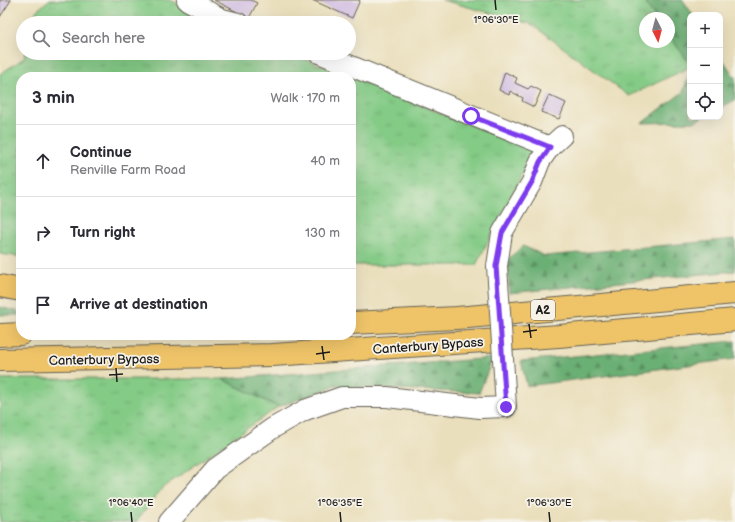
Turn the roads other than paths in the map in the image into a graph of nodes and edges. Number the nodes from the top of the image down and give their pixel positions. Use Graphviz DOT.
graph roads {
  1 [pos="187,0"];
  2 [pos="218,16"];
  3 [pos="338,60"];
  4 [pos="0,286"];
  5 [pos="16,289"];
  6 [pos="735,293"];
  7 [pos="356,314"];
  8 [pos="457,318"];
  9 [pos="735,320"];
  10 [pos="356,323"];
  11 [pos="0,334"];
  12 [pos="16,334"];
  13 [pos="0,360"];
  14 [pos="169,522"];
  1 -- 2 [label="lane"];
  3 -- 14 [label="lane, bridge"];
  4 -- 5 [label="highway"];
  6 -- 8 [label="highway, Canterbury Bypass / A2"];
  7 -- 8 [label="highway, A2"];
  8 -- 10 [label="highway, Canterbury Bypass / A2"];
  9 -- 13 [label="highway, Canterbury Bypass / A2"];
  11 -- 12 [label="highway"];
}
